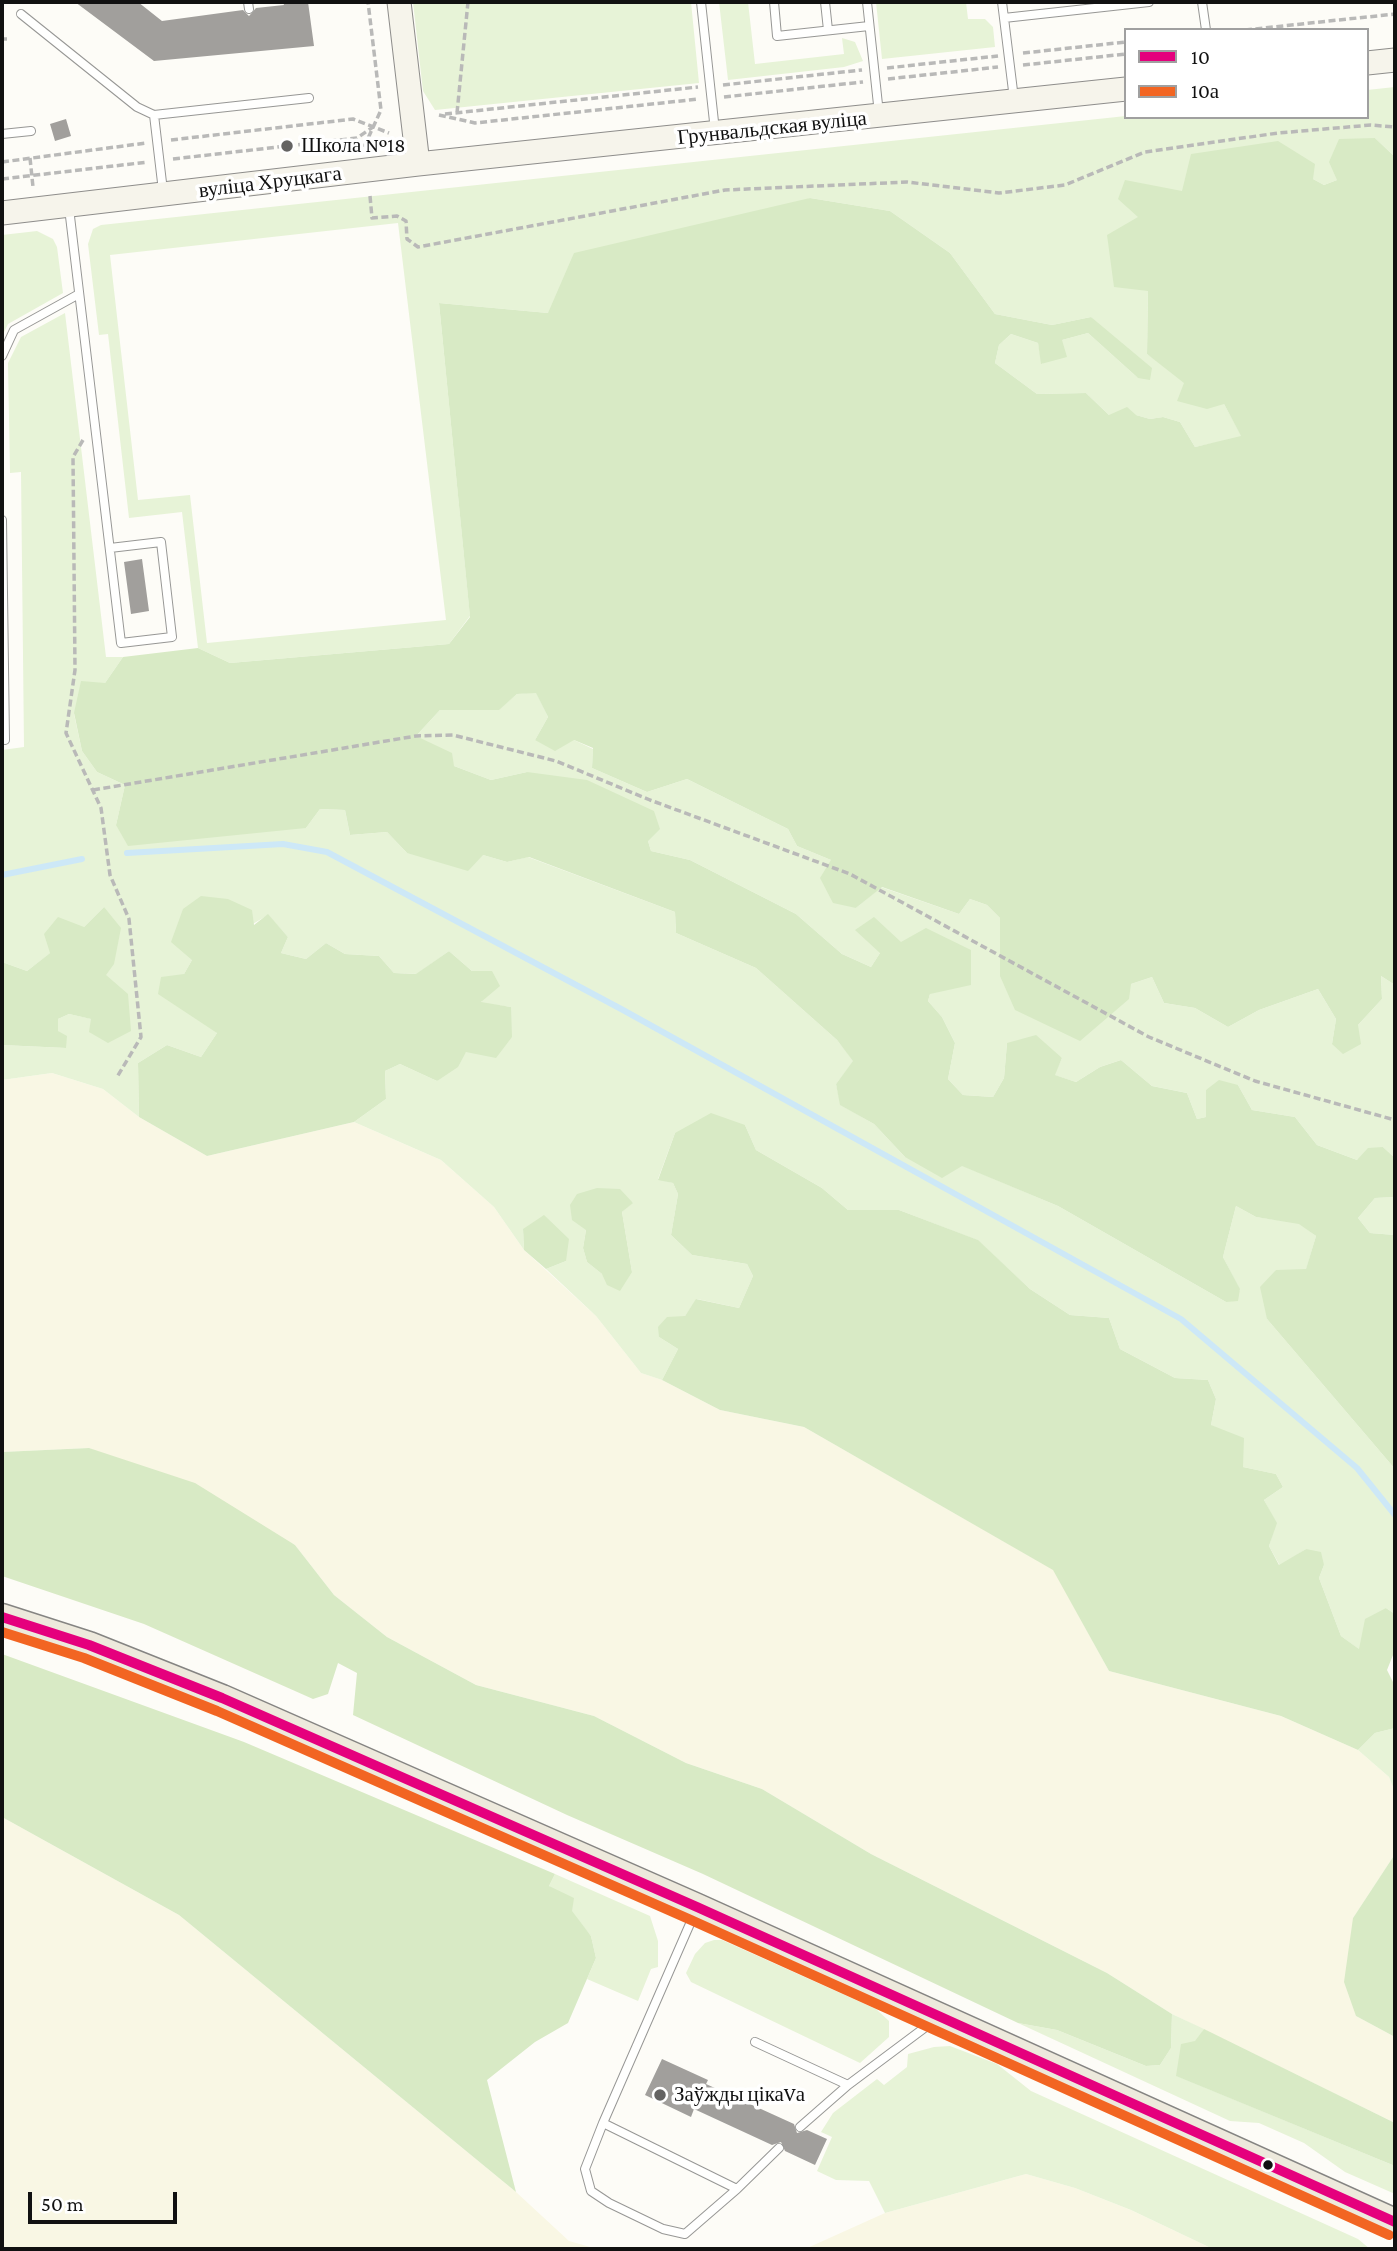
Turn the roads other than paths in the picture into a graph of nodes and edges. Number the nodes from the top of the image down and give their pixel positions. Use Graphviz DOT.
graph roads {
  1 [pos="399,2"];
  2 [pos="701,2"];
  3 [pos="774,2"];
  4 [pos="825,2"];
  5 [pos="867,2"];
  6 [pos="1002,2"];
  7 [pos="1149,2"];
  8 [pos="1202,2"];
  9 [pos="22,14"];
  10 [pos="1004,18"];
  11 [pos="869,26"];
  12 [pos="1206,28"];
  13 [pos="828,30"];
  14 [pos="1395,60"];
  15 [pos="1369,63"];
  16 [pos="1124,89"];
  17 [pos="309,98"];
  18 [pos="1014,102"];
  19 [pos="155,115"];
  20 [pos="879,117"];
  21 [pos="31,131"];
  22 [pos="2,134"];
  23 [pos="715,134"];
  24 [pos="418,164"];
  25 [pos="163,194"];
  26 [pos="69,205"];
  27 [pos="2,213"];
  28 [pos="79,294"];
  29 [pos="2,356"];
  30 [pos="2,520"];
  31 [pos="110,548"];
  32 [pos="5,740"];
  33 [pos="2,1617"];
  34 [pos="697,1907"];
  35 [pos="940,2016"];
  36 [pos="755,2042"];
  37 [pos="848,2085"];
  38 [pos="603,2123"];
  39 [pos="800,2127"];
  40 [pos="779,2148"];
  41 [pos="737,2189"];
  42 [pos="1395,2222"];
  1 -- 24 [label="main road"];
  2 -- 23 [label="lane"];
  3 -- 13 [label="lane"];
  4 -- 13 [label="lane"];
  5 -- 11 [label="lane"];
  6 -- 10 [label="lane"];
  7 -- 10 [label="lane"];
  8 -- 12 [label="lane"];
  9 -- 19 [label="lane"];
  10 -- 18 [label="lane"];
  11 -- 13 [label="lane"];
  11 -- 20 [label="lane"];
  14 -- 15 [label="main road"];
  16 -- 18 [label="main road, Грунвальдская вуліца"];
  17 -- 19 [label="lane"];
  18 -- 20 [label="main road, Грунвальдская вуліца"];
  19 -- 25 [label="lane"];
  20 -- 23 [label="main road, Грунвальдская вуліца"];
  21 -- 22 [label="lane"];
  23 -- 24 [label="main road, Грунвальдская вуліца"];
  24 -- 25 [label="main road, вуліца Хруцкага"];
  25 -- 26 [label="main road, вуліца Хруцкага"];
  26 -- 27 [label="main road, вуліца Хруцкага"];
  26 -- 28 [label="lane"];
  28 -- 29 [label="lane"];
  28 -- 31 [label="lane"];
  30 -- 32 [label="lane"];
  31 -- 31 [label="lane"];
  33 -- 34 [label="main road"];
  34 -- 35 [label="main road"];
  34 -- 38 [label="lane"];
  35 -- 37 [label="lane"];
  35 -- 42 [label="main road"];
  36 -- 37 [label="lane"];
  37 -- 39 [label="lane"];
  38 -- 41 [label="lane"];
  38 -- 41 [label="lane"];
  40 -- 41 [label="lane"];
}
